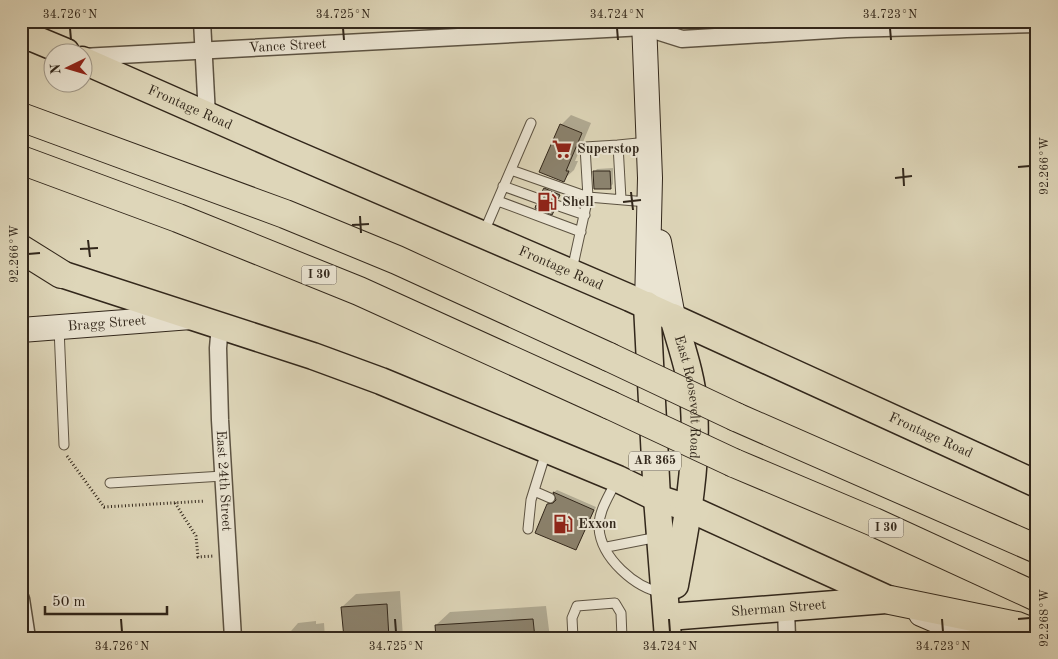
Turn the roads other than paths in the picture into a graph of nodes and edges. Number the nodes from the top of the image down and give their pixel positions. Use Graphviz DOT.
graph roads {
  1 [pos="202,21"];
  2 [pos="649,23"];
  3 [pos="1037,24"];
  4 [pos="846,25"];
  5 [pos="526,27"];
  6 [pos="26,34"];
  7 [pos="44,42"];
  8 [pos="204,49"];
  9 [pos="92,57"];
  10 [pos="92,63"];
  11 [pos="207,116"];
  12 [pos="21,117"];
  13 [pos="531,123"];
  14 [pos="649,141"];
  15 [pos="618,145"];
  16 [pos="21,160"];
  17 [pos="510,170"];
  18 [pos="650,178"];
  19 [pos="503,186"];
  20 [pos="588,197"];
  21 [pos="539,199"];
  22 [pos="621,199"];
  23 [pos="498,201"];
  24 [pos="649,202"];
  25 [pos="556,205"];
  26 [pos="585,215"];
  27 [pos="581,232"];
  28 [pos="483,234"];
  29 [pos="21,249"];
  30 [pos="21,261"];
  31 [pos="572,273"];
  32 [pos="61,274"];
  33 [pos="647,305"];
  34 [pos="193,317"];
  35 [pos="673,317"];
  36 [pos="220,325"];
  37 [pos="59,328"];
  38 [pos="21,330"];
  39 [pos="64,445"];
  40 [pos="547,449"];
  41 [pos="223,476"];
  42 [pos="618,479"];
  43 [pos="110,483"];
  44 [pos="1037,484"];
  45 [pos="534,491"];
  46 [pos="550,498"];
  47 [pos="657,498"];
  48 [pos="688,508"];
  49 [pos="528,529"];
  50 [pos="661,537"];
  51 [pos="607,547"];
  52 [pos="1037,549"];
  53 [pos="1037,597"];
  54 [pos="21,599"];
  55 [pos="890,600"];
  56 [pos="786,609"];
  57 [pos="669,611"];
  58 [pos="1037,634"];
  59 [pos="27,638"];
  60 [pos="233,638"];
  61 [pos="573,638"];
  62 [pos="622,638"];
  63 [pos="787,638"];
  64 [pos="976,638"];
  1 -- 8 [label="street"];
  2 -- 4 [label="street, Vance Street"];
  2 -- 5 [label="street, Vance Street"];
  2 -- 14 [label="main road, East Roosevelt Road / AR 365"];
  3 -- 4 [label="street, Vance Street"];
  5 -- 8 [label="street, Vance Street"];
  6 -- 7 [label="main road"];
  8 -- 9 [label="street, Vance Street"];
  8 -- 11 [label="street"];
  10 -- 11 [label="main road, Frontage Road"];
  11 -- 28 [label="main road, Frontage Road"];
  12 -- 52 [label="highway, bridge"];
  13 -- 17 [label="lane"];
  14 -- 15 [label="lane"];
  14 -- 18 [label="main road, East Roosevelt Road / AR 365"];
  15 -- 20 [label="lane"];
  15 -- 22 [label="lane"];
  16 -- 53 [label="highway, I 30, bridge"];
  17 -- 19 [label="lane"];
  17 -- 20 [label="lane"];
  18 -- 24 [label="main road, East Roosevelt Road / AR 365"];
  18 -- 35 [label="main road, East Roosevelt Road / AR 365"];
  19 -- 21 [label="lane"];
  19 -- 23 [label="lane"];
  20 -- 22 [label="lane"];
  20 -- 26 [label="lane"];
  22 -- 24 [label="lane"];
  23 -- 27 [label="lane"];
  23 -- 28 [label="lane"];
  24 -- 33 [label="main road, East Roosevelt Road / AR 365"];
  25 -- 26 [label="lane"];
  26 -- 27 [label="lane"];
  27 -- 31 [label="lane"];
  28 -- 31 [label="main road, Frontage Road"];
  29 -- 32 [label="highway"];
  30 -- 32 [label="main road"];
  31 -- 33 [label="main road, Frontage Road"];
  32 -- 34 [label="main road"];
  33 -- 35 [label="main road, Frontage Road"];
  33 -- 47 [label="main road, East Roosevelt Road / AR 365"];
  34 -- 36 [label="main road"];
  34 -- 37 [label="main road, Bragg Street"];
  35 -- 44 [label="main road, Frontage Road"];
  35 -- 48 [label="main road, East Roosevelt Road / AR 365"];
  36 -- 40 [label="main road"];
  36 -- 41 [label="street, East 24th Street"];
  37 -- 38 [label="main road, Bragg Street"];
  37 -- 39 [label="lane"];
  40 -- 42 [label="main road"];
  40 -- 45 [label="lane"];
  41 -- 43 [label="lane"];
  41 -- 60 [label="street, East 24th Street"];
  42 -- 47 [label="main road"];
  42 -- 51 [label="lane"];
  45 -- 46 [label="lane"];
  45 -- 49 [label="lane"];
  47 -- 48 [label="main road"];
  47 -- 50 [label="main road, East Roosevelt Road / AR 365"];
  48 -- 55 [label="main road"];
  48 -- 57 [label="main road, East Roosevelt Road / AR 365"];
  50 -- 51 [label="lane"];
  50 -- 57 [label="main road, East Roosevelt Road / AR 365"];
  51 -- 57 [label="lane"];
  54 -- 59 [label="street"];
  55 -- 56 [label="main road, Sherman Street"];
  55 -- 58 [label="highway"];
  55 -- 64 [label="main road"];
  56 -- 57 [label="main road, Sherman Street"];
  56 -- 63 [label="street"];
  61 -- 62 [label="lane"];
}
